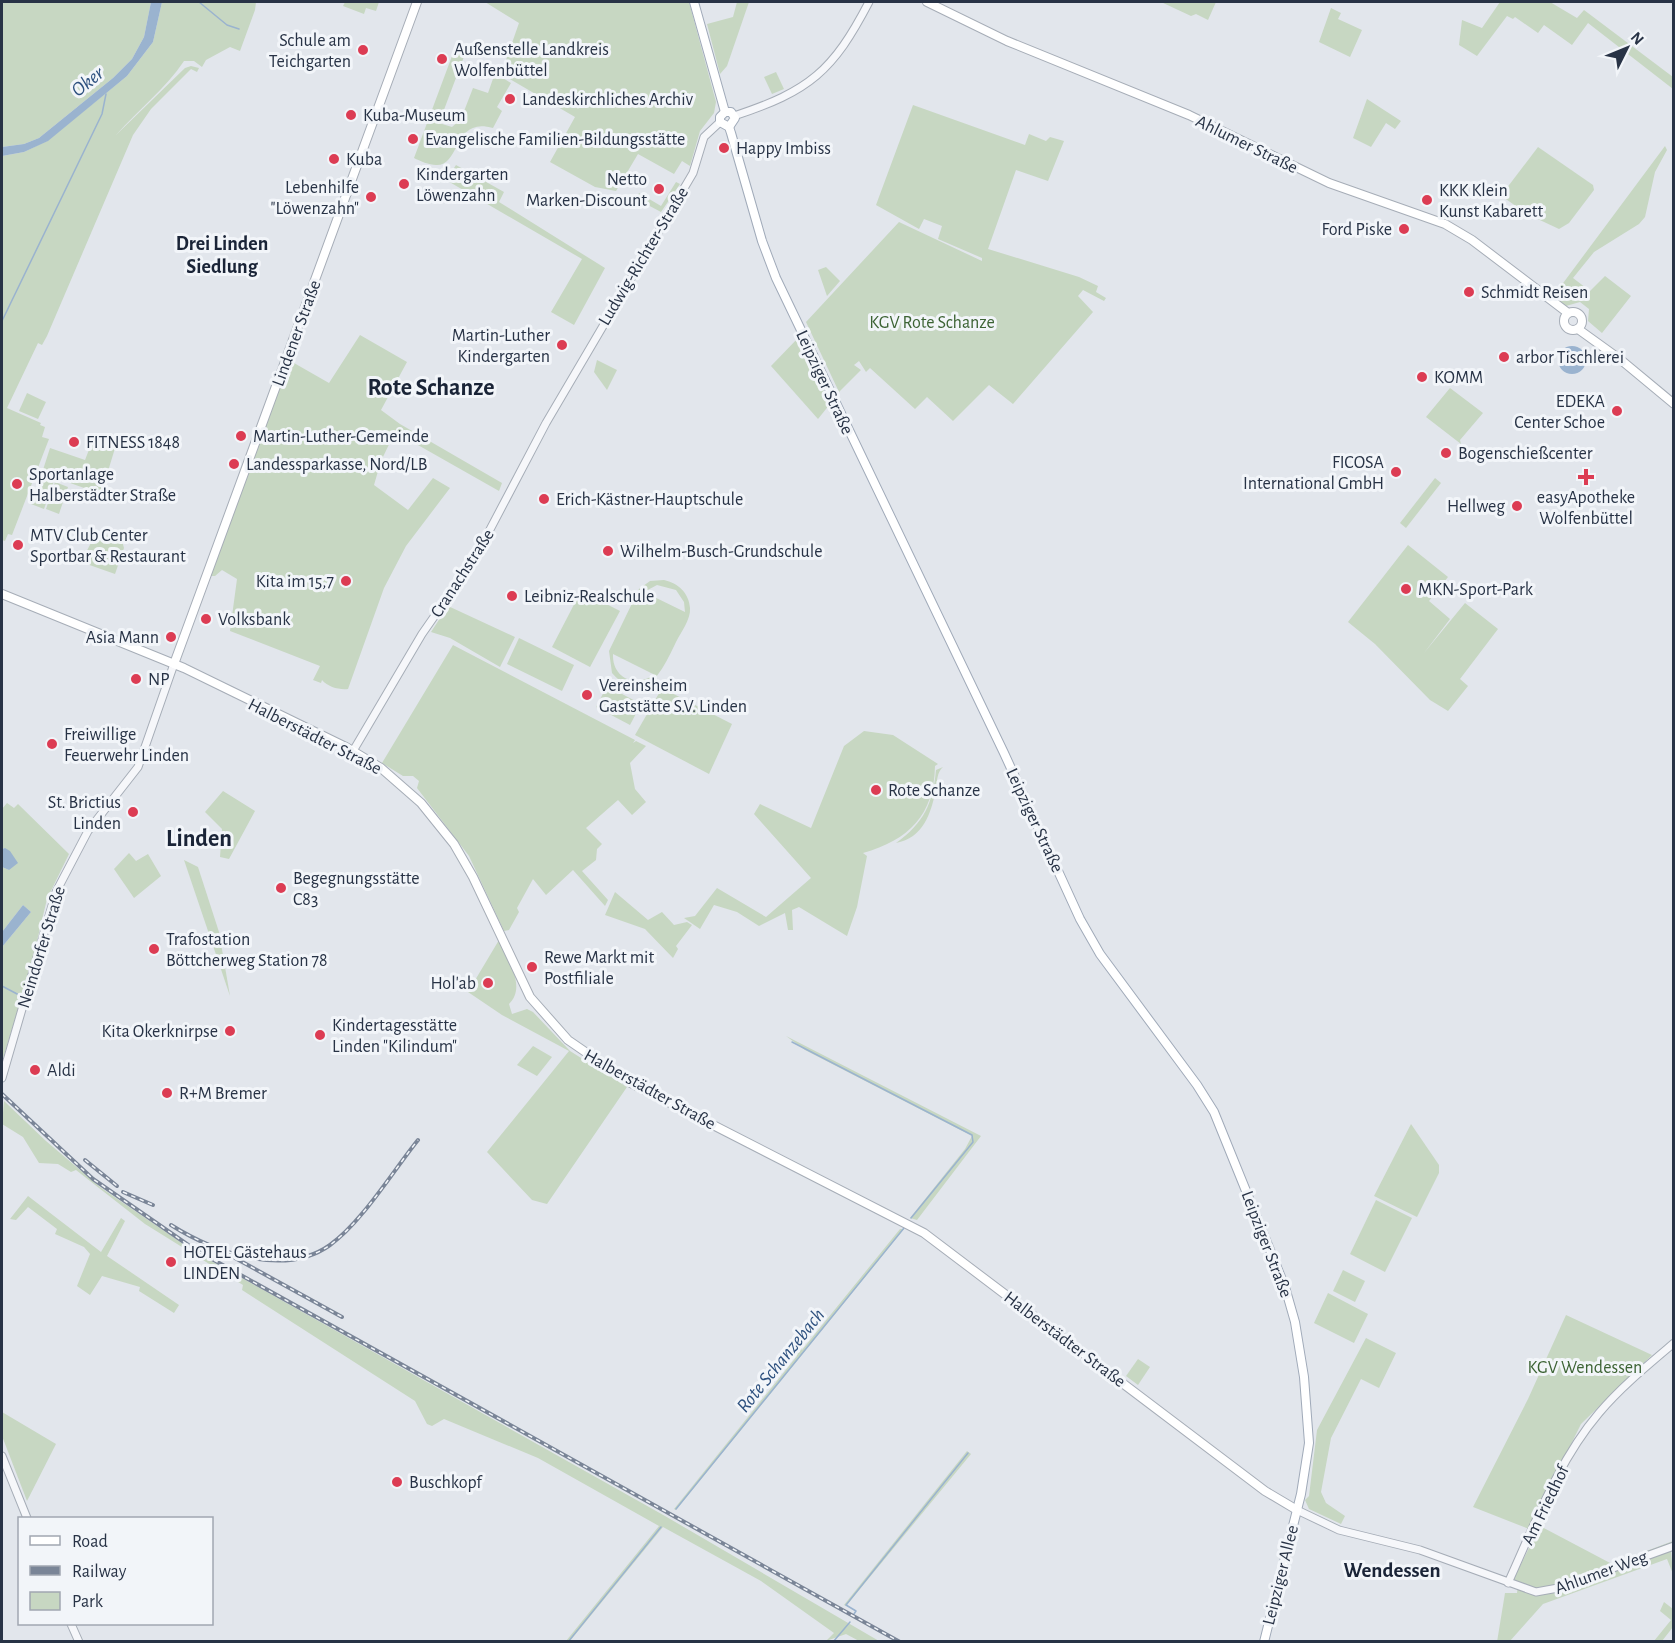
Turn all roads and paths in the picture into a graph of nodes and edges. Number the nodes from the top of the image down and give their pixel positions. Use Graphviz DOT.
graph roads {
  1 [pos="417,2"];
  2 [pos="694,2"];
  3 [pos="869,2"];
  4 [pos="927,2"];
  5 [pos="725,112"];
  6 [pos="734,116"];
  7 [pos="724,124"];
  8 [pos="1566,315"];
  9 [pos="1580,326"];
  10 [pos="564,392"];
  11 [pos="1674,404"];
  12 [pos="2,594"];
  13 [pos="174,664"];
  14 [pos="353,751"];
  15 [pos="2,1077"];
  16 [pos="1674,1343"];
  17 [pos="2,1456"];
  18 [pos="1297,1510"];
  19 [pos="27,1517"];
  20 [pos="1670,1547"];
  21 [pos="1508,1583"];
  22 [pos="72,1625"];
  23 [pos="79,1641"];
  24 [pos="1264,1641"];
  1 -- 13 [label="main road, Lindener Straße"];
  2 -- 5 [label="main road"];
  3 -- 6 [label="street"];
  4 -- 8 [label="main road, Ahlumer Straße"];
  5 -- 6 [label="main road"];
  5 -- 7 [label="main road"];
  6 -- 7 [label="main road"];
  7 -- 10 [label="street, Ludwig-Richter-Straße"];
  7 -- 18 [label="main road, Leipziger Straße"];
  8 -- 9 [label="main road, Ahlumer Straße"];
  8 -- 9 [label="main road, Ahlumer Straße"];
  9 -- 11 [label="main road, Ahlumer Straße"];
  10 -- 14 [label="street, Cranachstraße"];
  12 -- 13 [label="main road, Halberstädter Straße"];
  13 -- 14 [label="main road, Halberstädter Straße"];
  13 -- 15 [label="street, Neindorfer Straße"];
  14 -- 18 [label="main road, Halberstädter Straße"];
  16 -- 21 [label="street, Am Friedhof"];
  17 -- 19 [label="street"];
  18 -- 21 [label="street, Ahlumer Weg"];
  18 -- 24 [label="main road, Leipziger Allee"];
  20 -- 21 [label="street, Ahlumer Weg"];
  22 -- 23 [label="street"];
}
